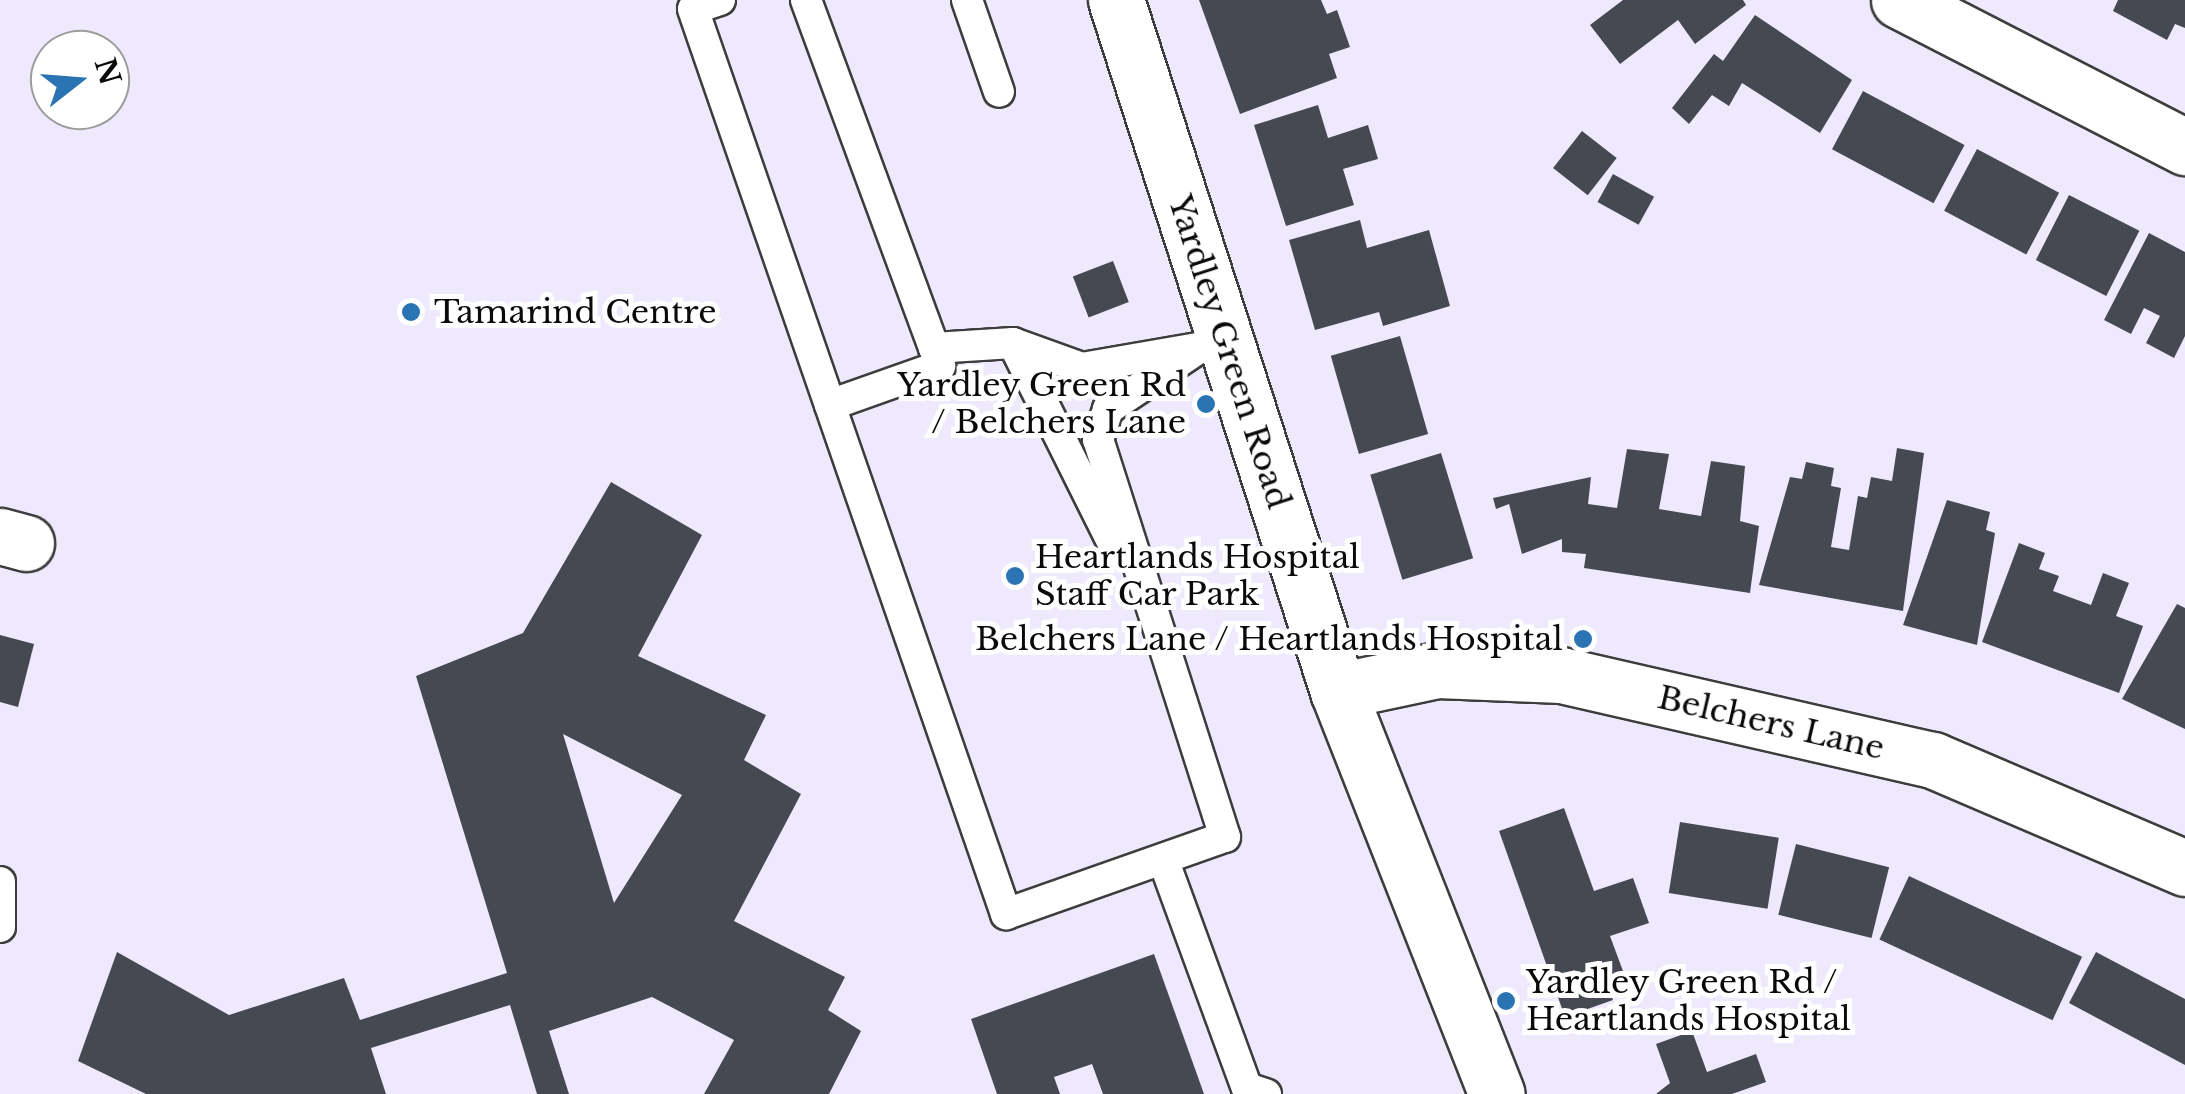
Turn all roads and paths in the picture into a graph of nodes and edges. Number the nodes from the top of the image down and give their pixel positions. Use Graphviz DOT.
graph roads {
  1 [pos="720,0"];
  2 [pos="806,0"];
  3 [pos="967,0"];
  4 [pos="1116,0"];
  5 [pos="1899,0"];
  6 [pos="999,92"];
  7 [pos="2185,147"];
  8 [pos="1013,343"];
  9 [pos="1210,344"];
  10 [pos="1163,363"];
  11 [pos="940,366"];
  12 [pos="830,404"];
  13 [pos="1138,584"];
  14 [pos="1338,692"];
  15 [pos="1163,859"];
  16 [pos="2185,868"];
  17 [pos="0,882"];
  18 [pos="0,927"];
  19 [pos="1266,1094"];
  20 [pos="1498,1094"];
  1 -- 12 [label="lane"];
  2 -- 8 [label="lane"];
  3 -- 6 [label="lane"];
  4 -- 9 [label="street, Yardley Green Road"];
  5 -- 7 [label="street"];
  8 -- 10 [label="lane"];
  8 -- 13 [label="lane"];
  9 -- 10 [label="lane"];
  9 -- 14 [label="street, Yardley Green Road"];
  10 -- 13 [label="lane"];
  11 -- 12 [label="lane"];
  12 -- 15 [label="lane"];
  13 -- 15 [label="lane"];
  14 -- 16 [label="street, Belchers Lane"];
  14 -- 20 [label="street, Yardley Green Road"];
  15 -- 19 [label="lane"];
  17 -- 18 [label="lane"];
}
